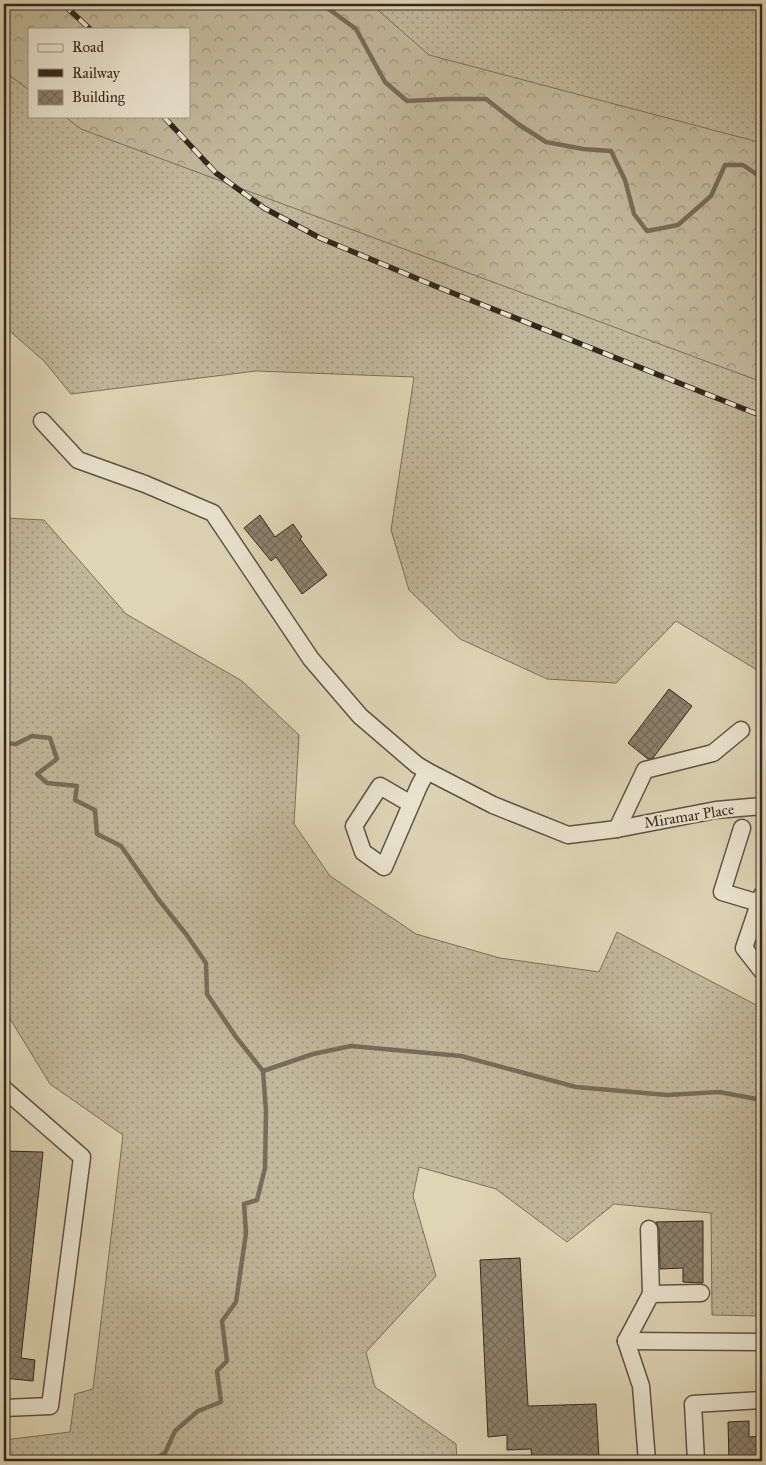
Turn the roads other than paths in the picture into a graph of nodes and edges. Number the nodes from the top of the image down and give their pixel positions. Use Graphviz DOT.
graph roads {
  1 [pos="42,421"];
  2 [pos="741,730"];
  3 [pos="427,771"];
  4 [pos="411,804"];
  5 [pos="762,806"];
  6 [pos="742,828"];
  7 [pos="617,829"];
  8 [pos="761,899"];
  9 [pos="762,971"];
  10 [pos="4,1089"];
  11 [pos="649,1229"];
  12 [pos="700,1293"];
  13 [pos="651,1294"];
  14 [pos="626,1341"];
  15 [pos="762,1342"];
  16 [pos="762,1400"];
  17 [pos="4,1408"];
  18 [pos="647,1461"];
  19 [pos="696,1461"];
  1 -- 3 [label="street, Miramar Place"];
  2 -- 7 [label="street"];
  3 -- 4 [label="street"];
  3 -- 7 [label="street, Miramar Place"];
  4 -- 4 [label="street"];
  5 -- 7 [label="street, Miramar Place"];
  6 -- 8 [label="street"];
  8 -- 9 [label="street"];
  10 -- 17 [label="street"];
  11 -- 13 [label="street"];
  12 -- 13 [label="street"];
  13 -- 14 [label="street"];
  14 -- 15 [label="street"];
  14 -- 18 [label="street"];
  16 -- 19 [label="street"];
}
